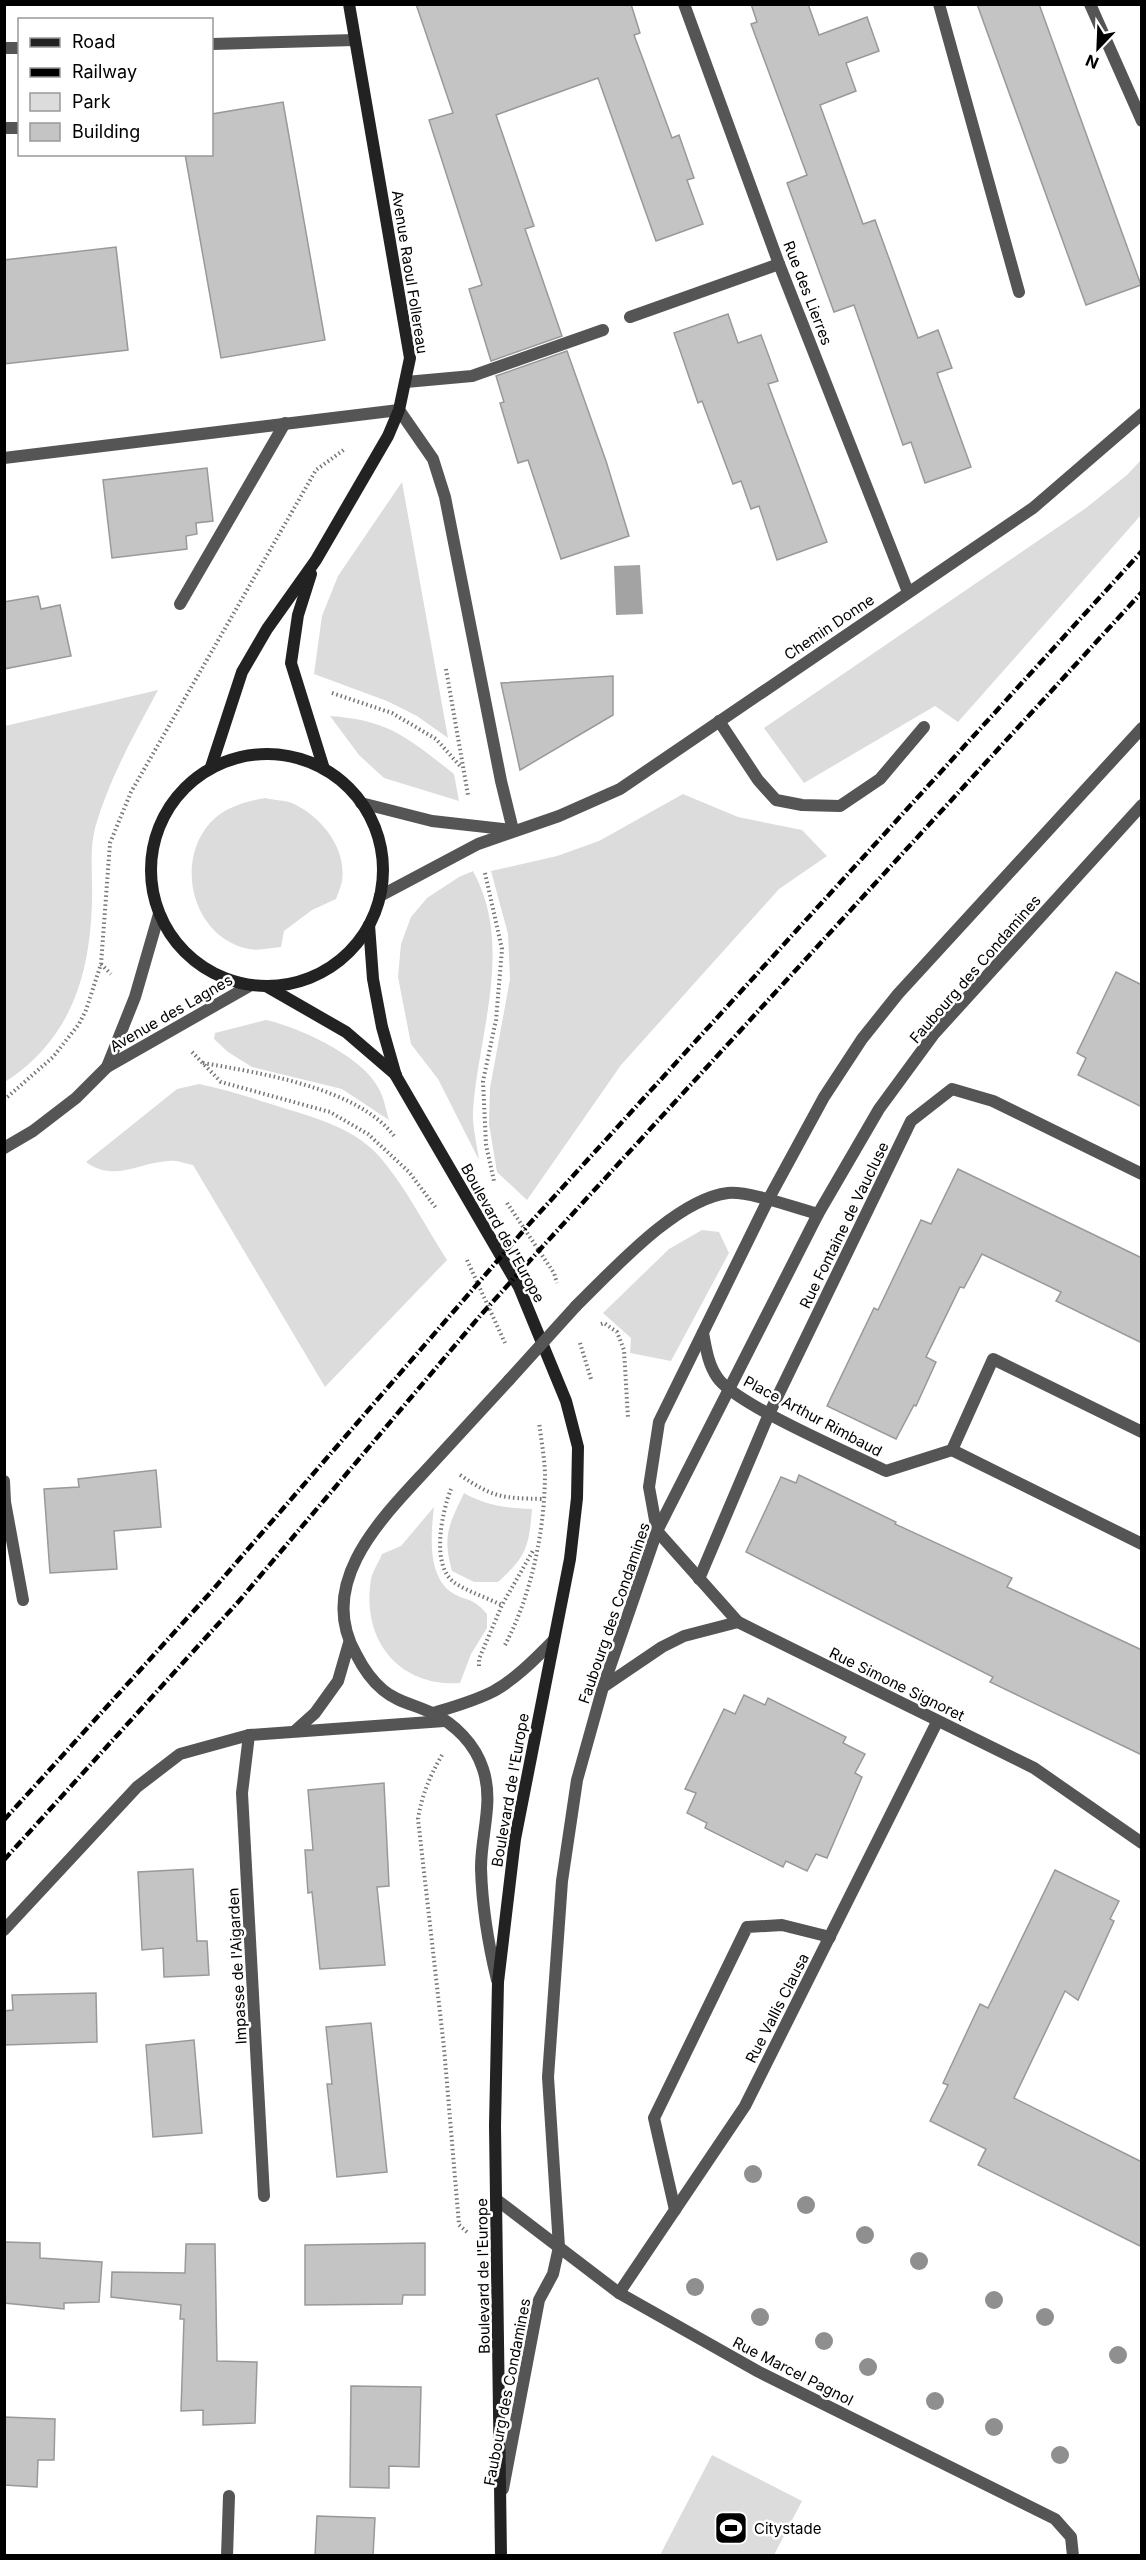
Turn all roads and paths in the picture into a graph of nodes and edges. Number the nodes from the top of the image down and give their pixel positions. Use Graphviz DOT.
graph roads {
  1 [pos="349,4"];
  2 [pos="684,4"];
  3 [pos="939,4"];
  4 [pos="1090,4"];
  5 [pos="355,40"];
  6 [pos="213,44"];
  7 [pos="1142,121"];
  8 [pos="779,264"];
  9 [pos="1019,292"];
  10 [pos="630,317"];
  11 [pos="603,330"];
  12 [pos="406,382"];
  13 [pos="399,410"];
  14 [pos="1142,414"];
  15 [pos="285,423"];
  16 [pos="353,443"];
  17 [pos="4,458"];
  18 [pos="316,560"];
  19 [pos="908,592"];
  20 [pos="180,604"];
  21 [pos="202,667"];
  22 [pos="243,672"];
  23 [pos="296,681"];
  24 [pos="719,721"];
  25 [pos="924,727"];
  26 [pos="1142,728"];
  27 [pos="211,767"];
  28 [pos="462,767"];
  29 [pos="324,769"];
  30 [pos="362,803"];
  31 [pos="1142,805"];
  32 [pos="513,830"];
  33 [pos="478,844"];
  34 [pos="380,896"];
  35 [pos="159,914"];
  36 [pos="369,925"];
  37 [pos="251,985"];
  38 [pos="266,986"];
  39 [pos="107,1067"];
  40 [pos="396,1076"];
  41 [pos="4,1100"];
  42 [pos="399,1141"];
  43 [pos="4,1148"];
  44 [pos="414,1168"];
  45 [pos="1142,1174"];
  46 [pos="494,1184"];
  47 [pos="768,1200"];
  48 [pos="506,1202"];
  49 [pos="818,1214"];
  50 [pos="558,1284"];
  51 [pos="703,1333"];
  52 [pos="579,1339"];
  53 [pos="591,1382"];
  54 [pos="730,1389"];
  55 [pos="769,1414"];
  56 [pos="1142,1432"];
  57 [pos="952,1450"];
  58 [pos="467,1466"];
  59 [pos="459,1474"];
  60 [pos="4,1481"];
  61 [pos="543,1499"];
  62 [pos="657,1531"];
  63 [pos="1142,1544"];
  64 [pos="699,1579"];
  65 [pos="23,1600"];
  66 [pos="502,1605"];
  67 [pos="738,1622"];
  68 [pos="554,1640"];
  69 [pos="349,1643"];
  70 [pos="502,1651"];
  71 [pos="478,1670"];
  72 [pos="603,1687"];
  73 [pos="433,1713"];
  74 [pos="444,1721"];
  75 [pos="937,1722"];
  76 [pos="295,1731"];
  77 [pos="249,1735"];
  78 [pos="427,1781"];
  79 [pos="1142,1843"];
  80 [pos="4,1930"];
  81 [pos="830,1936"];
  82 [pos="498,1982"];
  83 [pos="264,2196"];
  84 [pos="497,2200"];
  85 [pos="675,2210"];
  86 [pos="559,2247"];
  87 [pos="499,2265"];
  88 [pos="619,2293"];
  89 [pos="229,2496"];
  90 [pos="501,2499"];
  91 [pos="227,2556"];
  92 [pos="501,2556"];
  93 [pos="1073,2556"];
  1 -- 5 [label="main road, Avenue Raoul Follereau"];
  2 -- 8 [label="street, Rue des Lierres"];
  3 -- 9 [label="street"];
  4 -- 7 [label="street"];
  5 -- 6 [label="street"];
  5 -- 12 [label="main road, Avenue Raoul Follereau"];
  8 -- 10 [label="street"];
  8 -- 19 [label="street, Rue des Lierres"];
  11 -- 12 [label="street"];
  12 -- 13 [label="main road, Avenue Raoul Follereau"];
  13 -- 15 [label="street"];
  13 -- 18 [label="main road, Avenue Raoul Follereau"];
  13 -- 32 [label="street"];
  14 -- 19 [label="street, Chemin Donne"];
  15 -- 17 [label="street"];
  15 -- 20 [label="street"];
  16 -- 21 [label="path"];
  18 -- 22 [label="main road, Avenue Raoul Follereau"];
  18 -- 23 [label="main road, Avenue Raoul Follereau"];
  19 -- 24 [label="street, Chemin Donne"];
  21 -- 22 [label="path"];
  21 -- 41 [label="path"];
  22 -- 27 [label="main road, Avenue Raoul Follereau"];
  23 -- 28 [label="path"];
  23 -- 29 [label="main road, Avenue Raoul Follereau"];
  24 -- 25 [label="street"];
  24 -- 32 [label="street, Chemin Donne"];
  26 -- 47 [label="street"];
  27 -- 29 [label="main road"];
  27 -- 35 [label="main road"];
  29 -- 30 [label="main road"];
  30 -- 32 [label="street, Chemin Donne"];
  30 -- 34 [label="main road"];
  31 -- 49 [label="street, Faubourg des Condamines"];
  32 -- 33 [label="street, Chemin Donne"];
  33 -- 34 [label="street, Chemin Donne"];
  33 -- 46 [label="path"];
  34 -- 36 [label="main road"];
  35 -- 37 [label="main road"];
  35 -- 39 [label="street, Avenue des Lagnes"];
  36 -- 38 [label="main road"];
  36 -- 40 [label="main road, Boulevard de l'Europe"];
  37 -- 38 [label="main road"];
  37 -- 39 [label="street, Avenue des Lagnes"];
  38 -- 40 [label="main road, Boulevard de l'Europe"];
  39 -- 43 [label="street, Avenue des Lagnes"];
  40 -- 68 [label="main road, Boulevard de l'Europe"];
  42 -- 44 [label="path"];
  45 -- 55 [label="street, Rue Fontaine de Vaucluse"];
  47 -- 49 [label="street"];
  47 -- 51 [label="street"];
  47 -- 69 [label="street, bridge"];
  48 -- 50 [label="path"];
  49 -- 54 [label="street, Faubourg des Condamines"];
  51 -- 54 [label="street, Place Arthur Rimbaud"];
  51 -- 62 [label="street"];
  52 -- 53 [label="path"];
  54 -- 55 [label="street, Place Arthur Rimbaud"];
  54 -- 62 [label="street, Faubourg des Condamines"];
  55 -- 57 [label="street, Place Arthur Rimbaud"];
  55 -- 64 [label="street, Rue Fontaine de Vaucluse"];
  56 -- 57 [label="street"];
  57 -- 63 [label="street"];
  58 -- 59 [label="path"];
  59 -- 61 [label="path"];
  59 -- 66 [label="path"];
  60 -- 65 [label="street"];
  62 -- 64 [label="street, Rue Simone Signoret"];
  62 -- 72 [label="street, Faubourg des Condamines"];
  64 -- 67 [label="street, Rue Simone Signoret"];
  66 -- 70 [label="path"];
  66 -- 71 [label="path"];
  67 -- 72 [label="street"];
  67 -- 75 [label="street, Rue Simone Signoret"];
  68 -- 73 [label="street"];
  68 -- 82 [label="main road, Boulevard de l'Europe"];
  69 -- 73 [label="street"];
  69 -- 76 [label="street"];
  72 -- 86 [label="street, Faubourg des Condamines"];
  73 -- 74 [label="street"];
  74 -- 76 [label="street"];
  74 -- 82 [label="street"];
  75 -- 79 [label="street, Rue Simone Signoret"];
  75 -- 81 [label="street, Rue Vallis Clausa"];
  76 -- 77 [label="street"];
  77 -- 80 [label="street"];
  77 -- 83 [label="street, Impasse de l'Aigarden"];
  78 -- 87 [label="path"];
  81 -- 85 [label="street, Rue Vallis Clausa"];
  81 -- 85 [label="street"];
  82 -- 84 [label="main road, Boulevard de l'Europe"];
  84 -- 86 [label="street, Rue Marcel Pagnol"];
  84 -- 87 [label="main road, Boulevard de l'Europe"];
  85 -- 88 [label="street, Rue Vallis Clausa"];
  86 -- 88 [label="street, Rue Marcel Pagnol"];
  86 -- 90 [label="street, Faubourg des Condamines"];
  87 -- 90 [label="main road, Boulevard de l'Europe"];
  88 -- 93 [label="street, Rue Marcel Pagnol"];
  89 -- 91 [label="street"];
  90 -- 92 [label="main road, Boulevard de l'Europe"];
}
